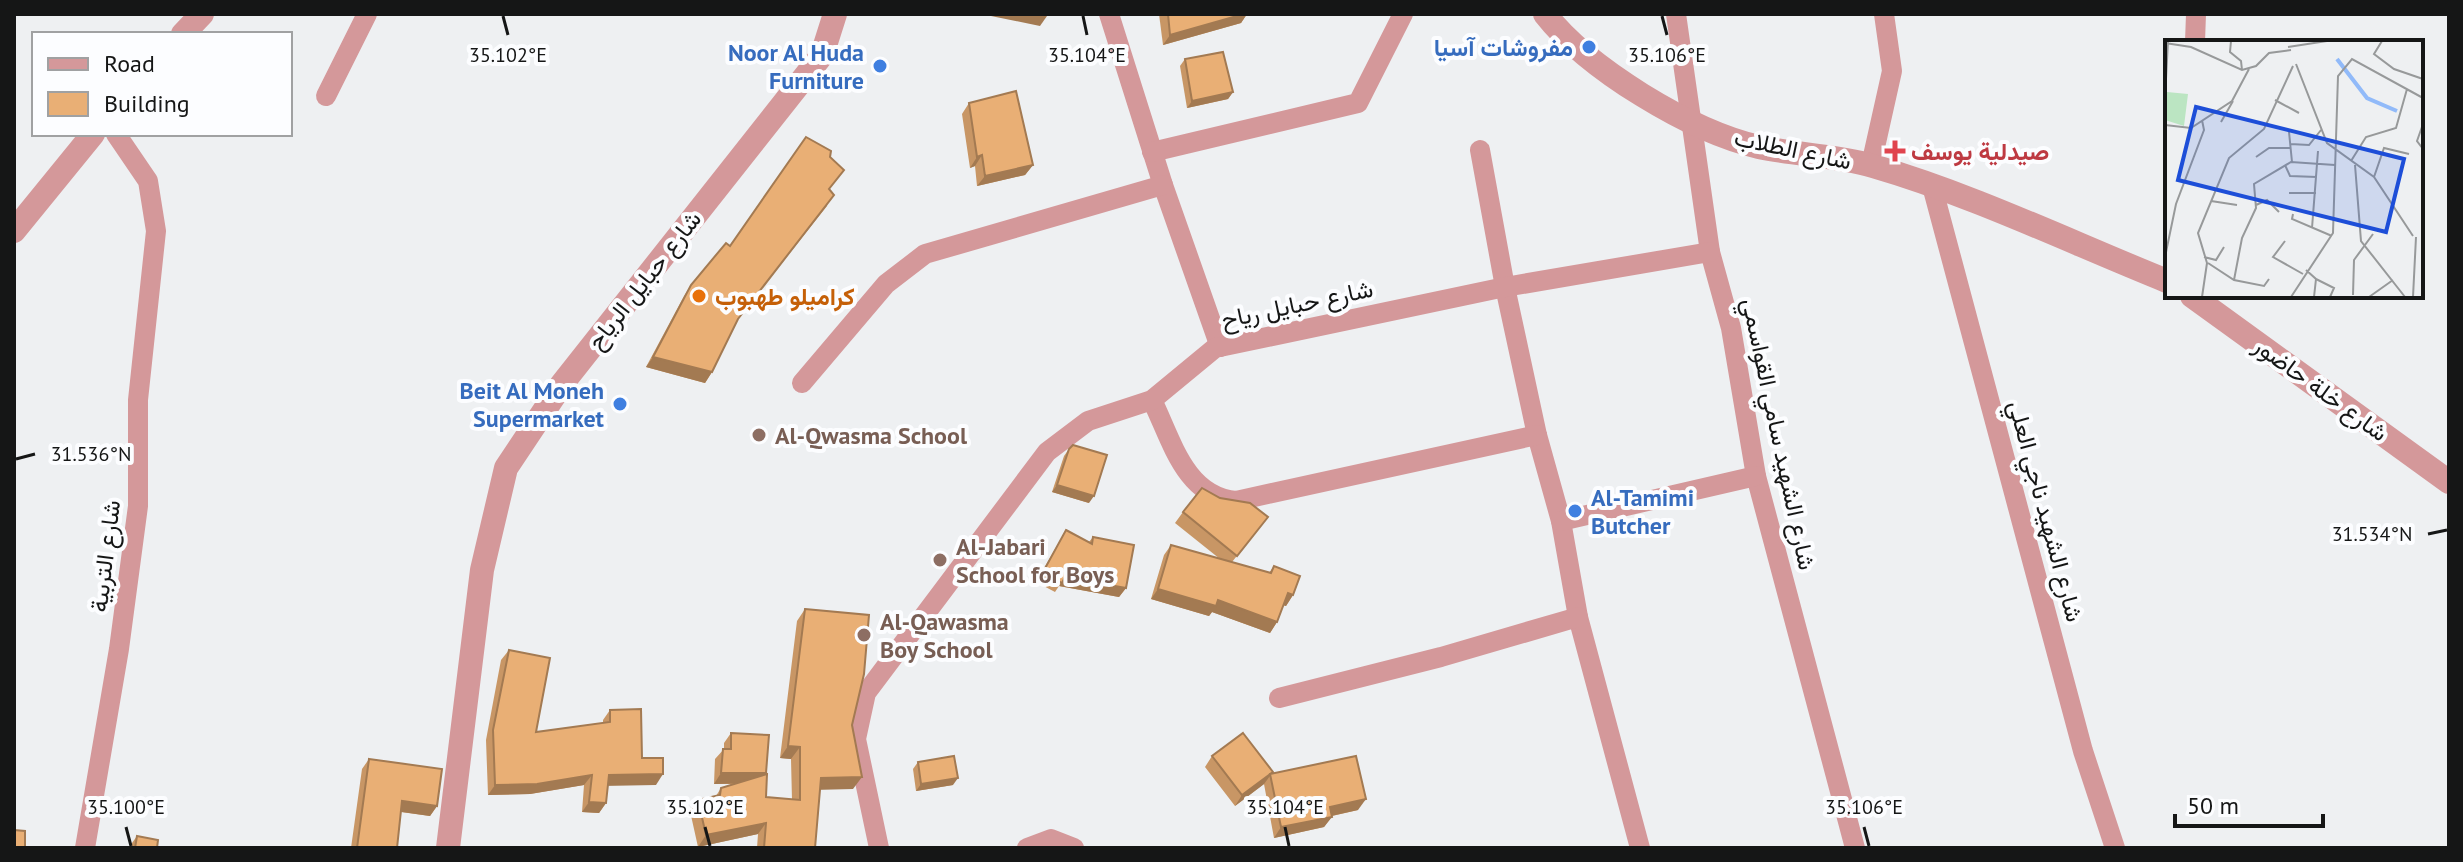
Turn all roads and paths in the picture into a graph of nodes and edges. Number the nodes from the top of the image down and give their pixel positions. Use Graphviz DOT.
graph roads {
  1 [pos="202,14"];
  2 [pos="367,14"];
  3 [pos="835,14"];
  4 [pos="1109,14"];
  5 [pos="1403,14"];
  6 [pos="1545,14"];
  7 [pos="1676,14"];
  8 [pos="1884,14"];
  9 [pos="2196,14"];
  10 [pos="185,32"];
  11 [pos="2195,40"];
  12 [pos="326,96"];
  13 [pos="1691,122"];
  14 [pos="91,136"];
  15 [pos="117,136"];
  16 [pos="1480,150"];
  17 [pos="1152,152"];
  18 [pos="1871,165"];
  19 [pos="1163,185"];
  20 [pos="1932,186"];
  21 [pos="14,231"];
  22 [pos="1710,252"];
  23 [pos="2165,280"];
  24 [pos="1505,287"];
  25 [pos="2195,298"];
  26 [pos="1220,347"];
  27 [pos="802,383"];
  28 [pos="1152,400"];
  29 [pos="1537,435"];
  30 [pos="1756,476"];
  31 [pos="2449,482"];
  32 [pos="1561,521"];
  33 [pos="1578,617"];
  34 [pos="1279,698"];
  35 [pos="85,848"];
  36 [pos="448,848"];
  37 [pos="879,848"];
  38 [pos="1027,848"];
  39 [pos="1074,848"];
  40 [pos="1640,848"];
  41 [pos="1855,848"];
  42 [pos="2115,848"];
  1 -- 10 [label="street"];
  2 -- 12 [label="street"];
  3 -- 36 [label="street, شارع حبايل الرياح"];
  4 -- 17 [label="street"];
  5 -- 17 [label="street"];
  6 -- 13 [label="street, شارع الطلاب"];
  7 -- 13 [label="street, شارع الشهيد سامي القواسمي"];
  8 -- 18 [label="street"];
  9 -- 11 [label="street"];
  13 -- 18 [label="street, شارع الطلاب"];
  13 -- 22 [label="street, شارع الشهيد سامي القواسمي"];
  14 -- 21 [label="street"];
  15 -- 35 [label="street, شارع التربية"];
  16 -- 24 [label="street"];
  17 -- 19 [label="street"];
  18 -- 20 [label="street, شارع الطلاب"];
  19 -- 26 [label="street"];
  19 -- 27 [label="street"];
  20 -- 23 [label="street"];
  20 -- 42 [label="street, شارع الشهيد ناجي العلي"];
  22 -- 24 [label="street, شارع حبايل رياح"];
  22 -- 30 [label="street, شارع الشهيد سامي القواسمي"];
  24 -- 26 [label="street, شارع حبايل رياح"];
  24 -- 29 [label="street"];
  25 -- 31 [label="street, شارع خلة حاضور"];
  26 -- 28 [label="street, شارع حبايل رياح"];
  28 -- 29 [label="street"];
  28 -- 37 [label="street, شارع حبايل رياح"];
  29 -- 32 [label="street"];
  30 -- 32 [label="street"];
  30 -- 41 [label="street, شارع الشهيد سامي القواسمي"];
  32 -- 33 [label="street"];
  33 -- 34 [label="street"];
  33 -- 40 [label="street"];
  38 -- 39 [label="street"];
}
